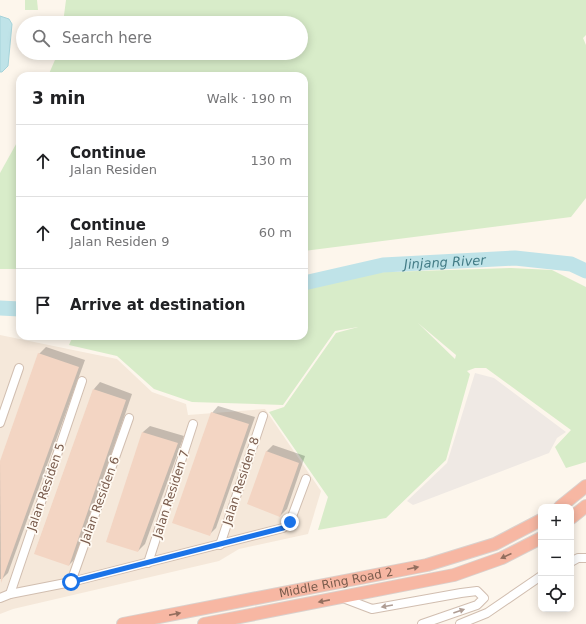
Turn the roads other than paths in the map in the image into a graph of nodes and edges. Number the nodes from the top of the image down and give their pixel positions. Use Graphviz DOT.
graph roads {
  1 [pos="19,368"];
  2 [pos="82,381"];
  3 [pos="263,416"];
  4 [pos="130,418"];
  5 [pos="0,423"];
  6 [pos="193,424"];
  7 [pos="306,479"];
  8 [pos="586,486"];
  9 [pos="564,504"];
  10 [pos="586,506"];
  11 [pos="574,516"];
  12 [pos="538,522"];
  13 [pos="538,540"];
  14 [pos="220,545"];
  15 [pos="586,558"];
  16 [pos="574,560"];
  17 [pos="148,563"];
  18 [pos="538,578"];
  19 [pos="71,582"];
  20 [pos="10,594"];
  21 [pos="0,598"];
  22 [pos="343,598"];
  23 [pos="123,624"];
  24 [pos="204,624"];
  25 [pos="422,624"];
  26 [pos="460,624"];
  1 -- 5 [label="street"];
  2 -- 20 [label="street, Jalan Residen 5"];
  3 -- 14 [label="street, Jalan Residen 8"];
  4 -- 19 [label="street, Jalan Residen 6"];
  6 -- 17 [label="street, Jalan Residen 7"];
  7 -- 14 [label="street"];
  8 -- 9 [label="highway"];
  10 -- 11 [label="highway"];
  23 -- 12 [label="highway, Middle Ring Road 2, one-way"];
  13 -- 22 [label="highway, Middle Ring Road 2, one-way"];
  14 -- 17 [label="street"];
  15 -- 16 [label="street"];
  17 -- 19 [label="street"];
  18 -- 26 [label="street"];
  19 -- 20 [label="street"];
  20 -- 21 [label="street"];
  22 -- 24 [label="highway, Middle Ring Road 2, one-way"];
  25 -- 22 [label="street, one-way"];
}
